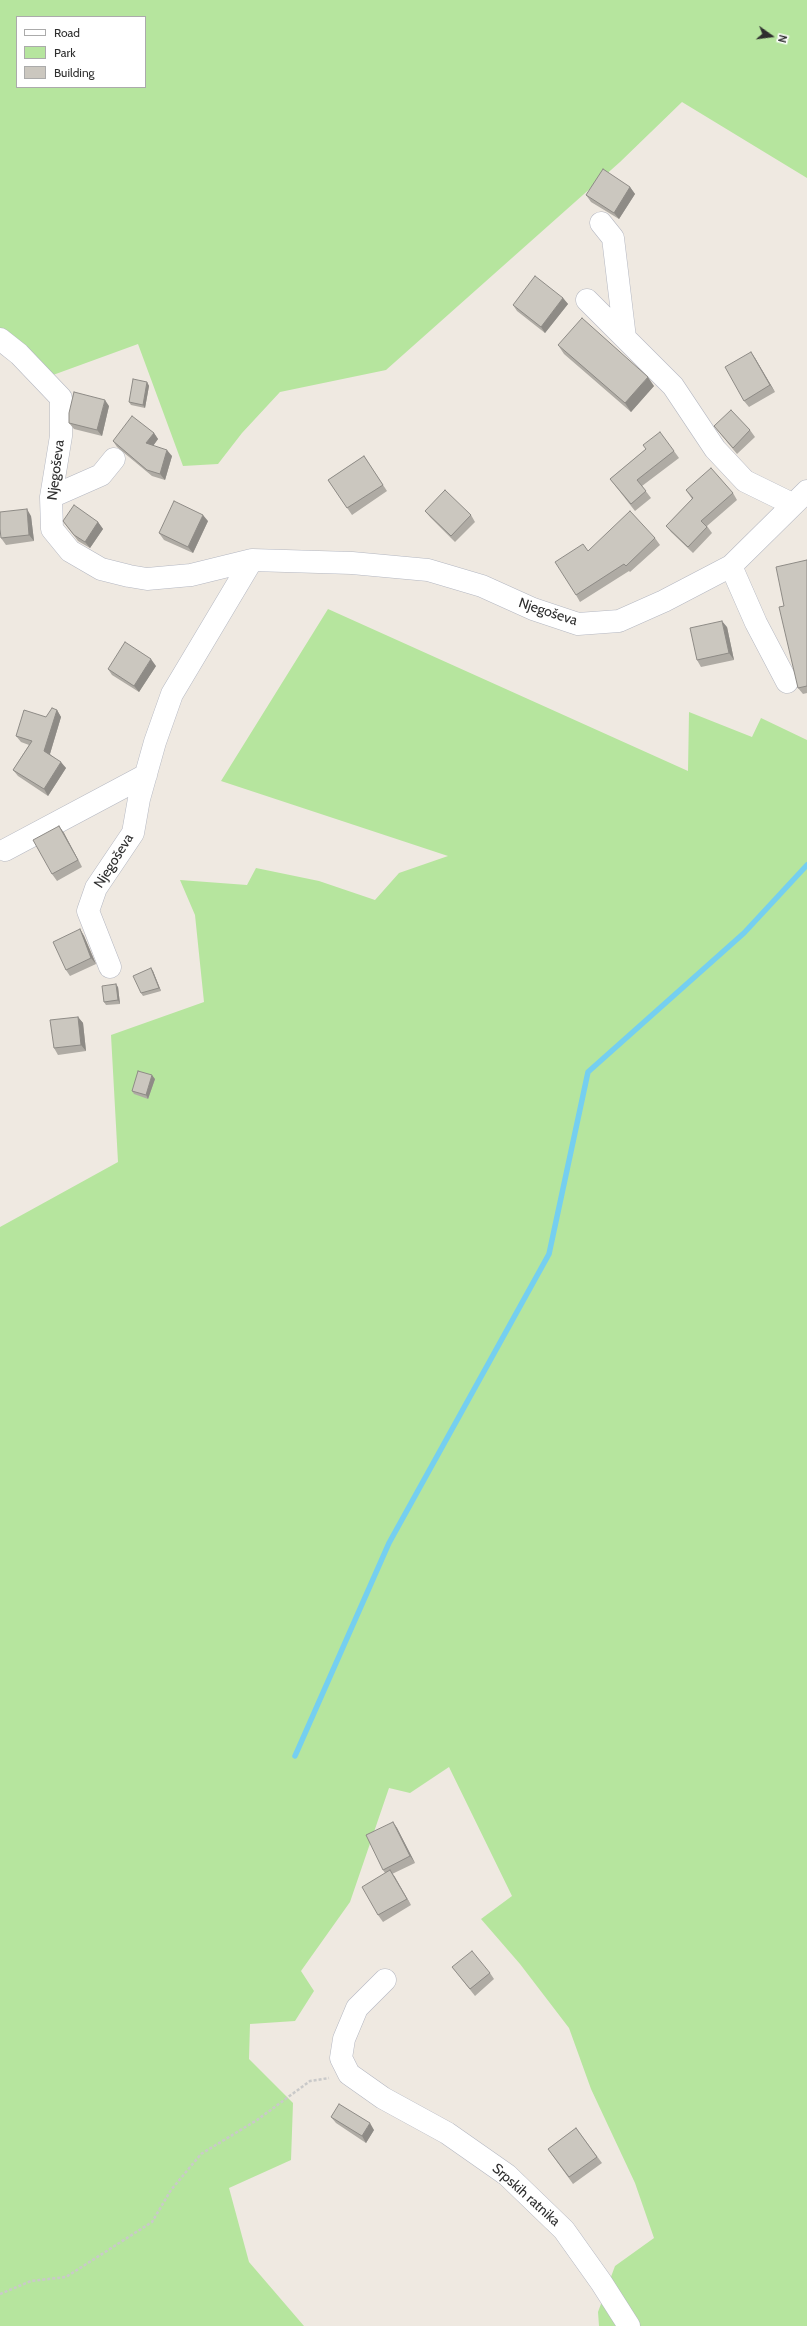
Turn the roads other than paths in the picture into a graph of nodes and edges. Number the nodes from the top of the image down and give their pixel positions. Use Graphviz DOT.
graph roads {
  1 [pos="601,223"];
  2 [pos="587,300"];
  3 [pos="625,338"];
  4 [pos="0,339"];
  5 [pos="114,459"];
  6 [pos="51,497"];
  7 [pos="799,498"];
  8 [pos="252,560"];
  9 [pos="731,566"];
  10 [pos="787,682"];
  11 [pos="146,775"];
  12 [pos="5,850"];
  13 [pos="110,967"];
  14 [pos="385,1980"];
  15 [pos="629,2326"];
  1 -- 3 [label="street"];
  2 -- 3 [label="street"];
  3 -- 7 [label="street"];
  4 -- 6 [label="street, Njegoševa"];
  5 -- 6 [label="street"];
  6 -- 8 [label="street, Njegoševa"];
  7 -- 9 [label="street, Njegoševa"];
  8 -- 9 [label="street, Njegoševa"];
  8 -- 11 [label="street, Njegoševa"];
  9 -- 10 [label="street"];
  11 -- 12 [label="street"];
  11 -- 13 [label="street, Njegoševa"];
  14 -- 15 [label="street, Srpskih ratnika"];
}
